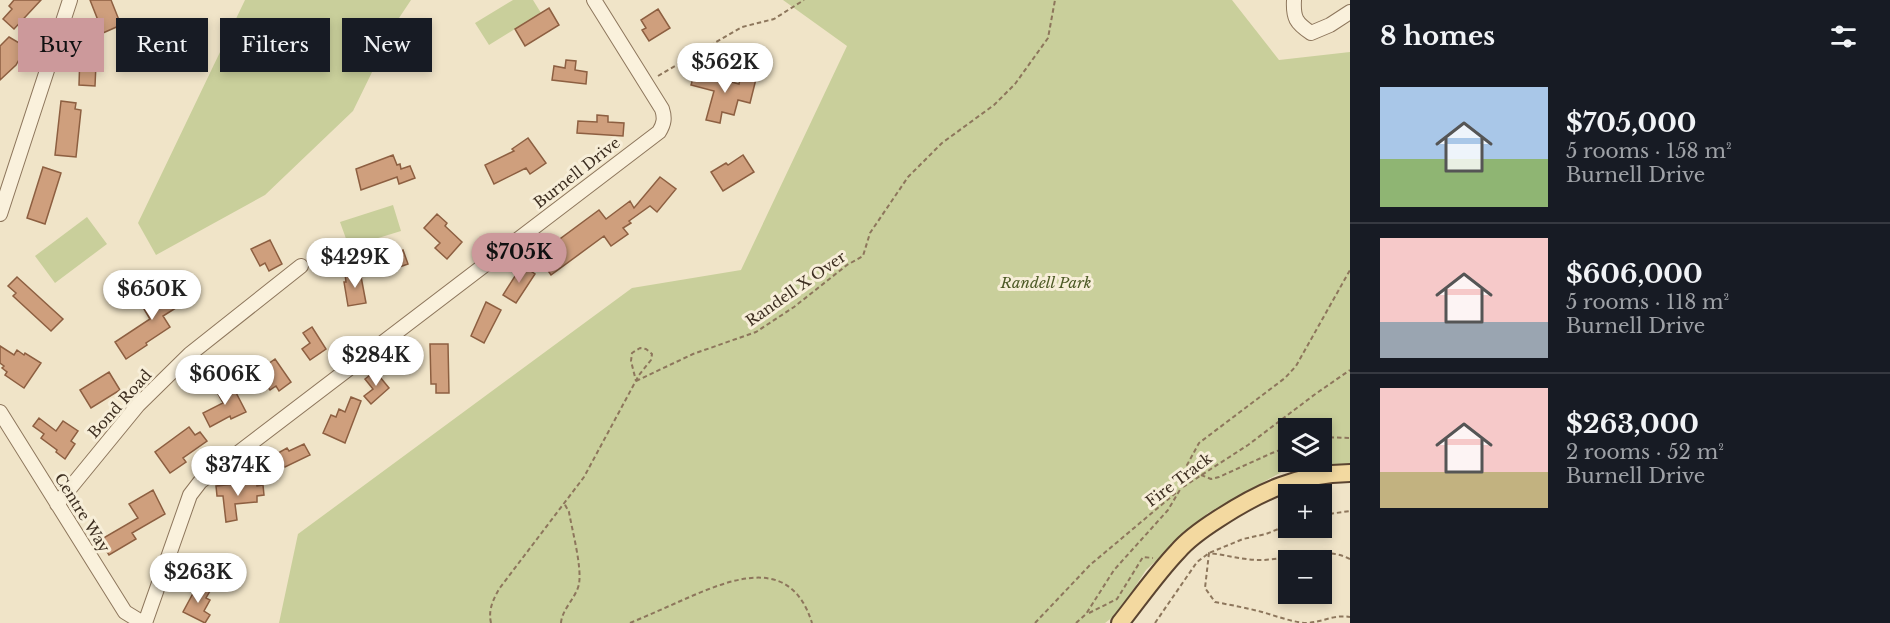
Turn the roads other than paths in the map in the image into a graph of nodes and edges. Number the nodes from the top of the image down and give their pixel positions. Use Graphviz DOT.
graph roads {
  1 [pos="70,0"];
  2 [pos="594,0"];
  3 [pos="1294,0"];
  4 [pos="1350,12"];
  5 [pos="0,214"];
  6 [pos="301,266"];
  7 [pos="2,420"];
  8 [pos="1350,473"];
  9 [pos="57,504"];
  10 [pos="144,623"];
  11 [pos="1120,623"];
  1 -- 5 [label="street"];
  2 -- 10 [label="street, Burnell Drive"];
  3 -- 4 [label="street"];
  6 -- 9 [label="street, Bond Road"];
  7 -- 9 [label="street, Centre Way"];
  8 -- 11 [label="main road"];
  9 -- 10 [label="street, Centre Way"];
}
